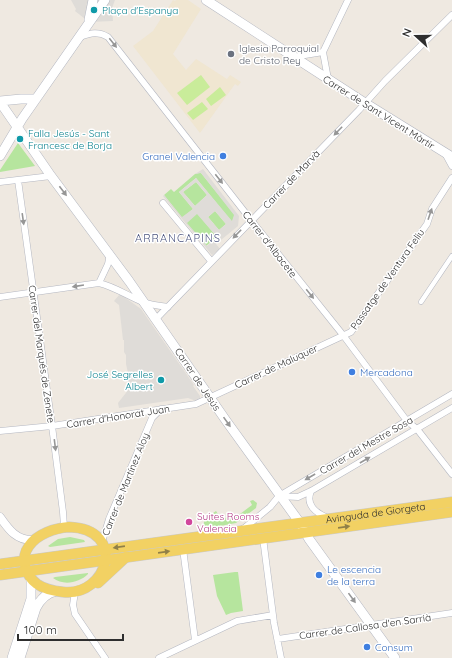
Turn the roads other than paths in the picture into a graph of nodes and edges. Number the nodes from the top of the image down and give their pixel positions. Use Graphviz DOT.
graph roads {
  1 [pos="93,0"];
  2 [pos="105,0"];
  3 [pos="206,0"];
  4 [pos="348,0"];
  5 [pos="452,14"];
  6 [pos="89,22"];
  7 [pos="79,37"];
  8 [pos="323,52"];
  9 [pos="293,57"];
  10 [pos="328,80"];
  11 [pos="36,99"];
  12 [pos="0,101"];
  13 [pos="365,103"];
  14 [pos="18,126"];
  15 [pos="0,156"];
  16 [pos="449,156"];
  17 [pos="452,166"];
  18 [pos="51,176"];
  19 [pos="452,178"];
  20 [pos="18,180"];
  21 [pos="0,182"];
  22 [pos="163,203"];
  23 [pos="251,220"];
  24 [pos="110,254"];
  25 [pos="452,256"];
  26 [pos="211,261"];
  27 [pos="99,283"];
  28 [pos="33,293"];
  29 [pos="0,298"];
  30 [pos="421,302"];
  31 [pos="145,303"];
  32 [pos="168,307"];
  33 [pos="156,319"];
  34 [pos="343,336"];
  35 [pos="452,394"];
  36 [pos="210,397"];
  37 [pos="163,408"];
  38 [pos="452,408"];
  39 [pos="407,421"];
  40 [pos="52,426"];
  41 [pos="417,429"];
  42 [pos="0,431"];
  43 [pos="452,474"];
  44 [pos="311,491"];
  45 [pos="280,496"];
  46 [pos="452,502"];
  47 [pos="452,512"];
  48 [pos="0,517"];
  49 [pos="329,518"];
  50 [pos="300,522"];
  51 [pos="64,527"];
  52 [pos="241,531"];
  53 [pos="305,532"];
  54 [pos="263,538"];
  55 [pos="34,540"];
  56 [pos="103,546"];
  57 [pos="183,549"];
  58 [pos="126,557"];
  59 [pos="24,560"];
  60 [pos="105,560"];
  61 [pos="0,564"];
  62 [pos="0,575"];
  63 [pos="29,575"];
  64 [pos="56,591"];
  65 [pos="80,591"];
  66 [pos="452,613"];
  67 [pos="273,615"];
  68 [pos="371,625"];
  69 [pos="278,639"];
  70 [pos="195,640"];
  71 [pos="12,658"];
  72 [pos="20,658"];
  73 [pos="105,658"];
  74 [pos="159,658"];
  75 [pos="281,658"];
  76 [pos="395,658"];
  1 -- 6 [label="main road"];
  2 -- 6 [label="main road"];
  3 -- 9 [label="main road, Carrer de Sant Vicent Màrtir"];
  4 -- 8 [label="street"];
  5 -- 13 [label="street, Carrer de Marvà"];
  6 -- 7 [label="main road"];
  7 -- 11 [label="main road"];
  7 -- 23 [label="street, Carrer d'Albacete, one-way"];
  8 -- 9 [label="street"];
  8 -- 10 [label="street"];
  9 -- 10 [label="main road, Carrer de Sant Vicent Màrtir"];
  10 -- 13 [label="main road, Carrer de Sant Vicent Màrtir"];
  11 -- 12 [label="main road, Carrer de Jesús"];
  11 -- 14 [label="main road"];
  12 -- 14 [label="main road, Carrer de Jesús"];
  13 -- 16 [label="main road, Carrer de Sant Vicent Màrtir"];
  13 -- 23 [label="street, Carrer de Marvà, one-way"];
  14 -- 15 [label="main road"];
  14 -- 18 [label="main road, Carrer de Jesús"];
  16 -- 17 [label="street"];
  18 -- 20 [label="street"];
  18 -- 24 [label="main road, Carrer de Jesús, one-way"];
  34 -- 19 [label="street, Passatge de Ventura Feliu, one-way"];
  20 -- 21 [label="street"];
  20 -- 28 [label="street, Carrer del Marqués de Zenete, one-way"];
  22 -- 26 [label="street"];
  23 -- 26 [label="street, Carrer de Marvà, one-way"];
  23 -- 34 [label="street, Carrer d'Albacete, one-way"];
  24 -- 27 [label="street"];
  24 -- 31 [label="main road, Carrer de Jesús"];
  25 -- 30 [label="street"];
  26 -- 32 [label="street, Carrer de Marvà"];
  27 -- 28 [label="street, one-way"];
  27 -- 31 [label="street"];
  28 -- 29 [label="street"];
  28 -- 40 [label="street, Carrer del Marqués de Zenete"];
  31 -- 32 [label="street"];
  31 -- 33 [label="main road, Carrer de Jesús"];
  32 -- 33 [label="street, Carrer de Marvà"];
  33 -- 36 [label="main road, Carrer de Jesús"];
  34 -- 36 [label="street, Carrer de Maluquer"];
  34 -- 39 [label="street, Carrer d'Albacete"];
  35 -- 39 [label="street, Carrer del Mestre Sosa"];
  36 -- 37 [label="street, Carrer d'Honorat Juan"];
  36 -- 45 [label="main road, Carrer de Jesús, one-way"];
  37 -- 40 [label="street, Carrer d'Honorat Juan"];
  37 -- 56 [label="street, Carrer de Martínez Aloy"];
  38 -- 41 [label="street, Carrer del Mestre Sosa"];
  39 -- 41 [label="street, Carrer d'Albacete"];
  39 -- 45 [label="street, Carrer del Mestre Sosa, one-way"];
  40 -- 42 [label="street, Carrer d'Honorat Juan"];
  40 -- 51 [label="street, Carrer del Marqués de Zenete, one-way"];
  41 -- 43 [label="street, Carrer d'Albacete"];
  44 -- 41 [label="street, Carrer del Mestre Sosa, one-way"];
  44 -- 45 [label="street, Carrer del Mestre Sosa"];
  44 -- 49 [label="street"];
  45 -- 50 [label="main road, Carrer de Jesús"];
  45 -- 52 [label="street, Carrer del Mestre Sosa"];
  46 -- 49 [label="main road, Avinguda de Giorgeta"];
  53 -- 47 [label="main road, Avinguda de Giorgeta, one-way"];
  48 -- 55 [label="street"];
  49 -- 50 [label="main road, Avinguda de Giorgeta"];
  50 -- 52 [label="main road, Avinguda de Giorgeta"];
  50 -- 53 [label="main road, Carrer de Jesús"];
  51 -- 55 [label="main road"];
  51 -- 56 [label="main road"];
  52 -- 56 [label="main road, Avinguda de Giorgeta, one-way"];
  53 -- 54 [label="main road, Avinguda de Giorgeta"];
  53 -- 68 [label="main road, Carrer de Jesús, one-way"];
  54 -- 57 [label="main road, Avinguda de Giorgeta"];
  54 -- 67 [label="street"];
  55 -- 59 [label="main road"];
  56 -- 59 [label="main road, Avinguda de Giorgeta"];
  56 -- 60 [label="main road"];
  58 -- 57 [label="main road, Avinguda de Giorgeta, one-way"];
  57 -- 70 [label="street"];
  58 -- 60 [label="main road, Avinguda de Giorgeta"];
  58 -- 65 [label="main road"];
  59 -- 61 [label="main road, Avinguda de Giorgeta"];
  59 -- 63 [label="main road"];
  60 -- 63 [label="main road, Avinguda de Giorgeta"];
  60 -- 65 [label="main road"];
  62 -- 63 [label="main road, Avinguda de Giorgeta"];
  63 -- 64 [label="main road"];
  63 -- 71 [label="main road"];
  64 -- 65 [label="main road"];
  64 -- 72 [label="main road"];
  65 -- 73 [label="street"];
  66 -- 68 [label="street, Carrer de Callosa d'en Sarrià"];
  67 -- 69 [label="street"];
  67 -- 70 [label="street"];
  68 -- 69 [label="street, Carrer de Callosa d'en Sarrià"];
  68 -- 76 [label="main road, Carrer de Jesús"];
  69 -- 75 [label="street"];
  70 -- 74 [label="street"];
}
